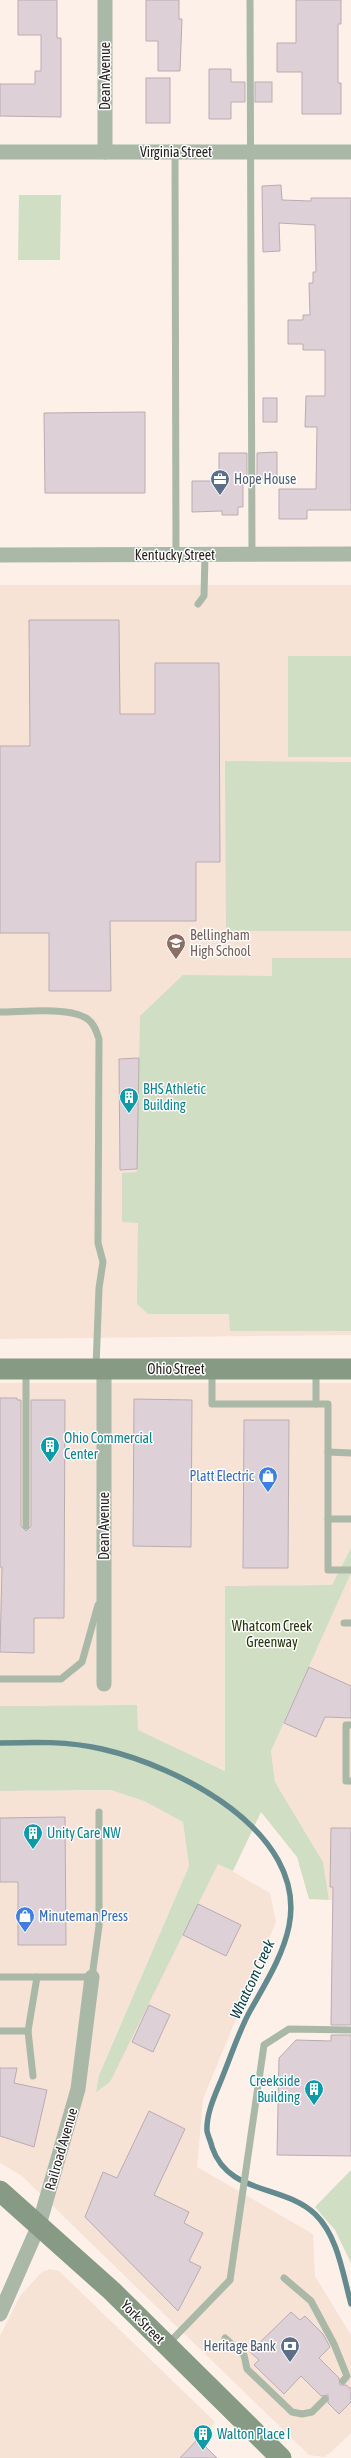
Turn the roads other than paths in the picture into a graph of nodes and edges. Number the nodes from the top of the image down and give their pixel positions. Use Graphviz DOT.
graph roads {
  1 [pos="105,0"];
  2 [pos="250,0"];
  3 [pos="0,152"];
  4 [pos="105,152"];
  5 [pos="175,152"];
  6 [pos="251,152"];
  7 [pos="351,152"];
  8 [pos="351,554"];
  9 [pos="0,555"];
  10 [pos="176,555"];
  11 [pos="205,555"];
  12 [pos="252,555"];
  13 [pos="198,604"];
  14 [pos="0,1012"];
  15 [pos="0,1369"];
  16 [pos="26,1369"];
  17 [pos="100,1369"];
  18 [pos="212,1369"];
  19 [pos="316,1369"];
  20 [pos="351,1369"];
  21 [pos="316,1404"];
  22 [pos="328,1452"];
  23 [pos="351,1453"];
  24 [pos="328,1519"];
  25 [pos="351,1519"];
  26 [pos="26,1526"];
  27 [pos="351,1570"];
  28 [pos="104,1579"];
  29 [pos="0,1679"];
  30 [pos="104,1684"];
  31 [pos="351,1725"];
  32 [pos="351,1781"];
  33 [pos="99,1812"];
  34 [pos="0,1977"];
  35 [pos="37,1977"];
  36 [pos="92,1977"];
  37 [pos="351,2030"];
  38 [pos="0,2031"];
  39 [pos="28,2031"];
  40 [pos="33,2076"];
  41 [pos="0,2191"];
  42 [pos="39,2225"];
  43 [pos="284,2278"];
  44 [pos="0,2314"];
  45 [pos="225,2338"];
  46 [pos="167,2345"];
  47 [pos="343,2381"];
  48 [pos="325,2399"];
  49 [pos="281,2458"];
  1 -- 4 [label="street, Dean Avenue"];
  2 -- 6 [label="lane"];
  3 -- 4 [label="street, Virginia Street"];
  4 -- 5 [label="street, Virginia Street"];
  5 -- 6 [label="street, Virginia Street"];
  5 -- 10 [label="lane"];
  6 -- 7 [label="street, Virginia Street"];
  6 -- 12 [label="lane"];
  8 -- 12 [label="street, Kentucky Street"];
  9 -- 10 [label="street, Kentucky Street"];
  10 -- 11 [label="street, Kentucky Street"];
  11 -- 12 [label="street, Kentucky Street"];
  11 -- 13 [label="lane"];
  14 -- 17 [label="lane"];
  15 -- 16 [label="street, Ohio Street"];
  16 -- 17 [label="street, Ohio Street"];
  16 -- 26 [label="lane"];
  17 -- 18 [label="street, Ohio Street"];
  17 -- 28 [label="street, Dean Avenue"];
  18 -- 19 [label="street, Ohio Street"];
  18 -- 21 [label="lane"];
  19 -- 20 [label="street, Ohio Street"];
  19 -- 21 [label="lane"];
  21 -- 22 [label="lane"];
  22 -- 23 [label="lane"];
  22 -- 24 [label="lane"];
  24 -- 25 [label="lane"];
  24 -- 27 [label="lane"];
  28 -- 29 [label="lane"];
  28 -- 30 [label="street, Dean Avenue"];
  31 -- 32 [label="lane"];
  33 -- 36 [label="lane"];
  34 -- 35 [label="lane"];
  35 -- 36 [label="lane"];
  35 -- 39 [label="lane"];
  36 -- 42 [label="street, Railroad Avenue"];
  37 -- 46 [label="lane"];
  38 -- 39 [label="lane"];
  39 -- 40 [label="lane"];
  41 -- 42 [label="street, York Street"];
  42 -- 44 [label="street, Railroad Avenue"];
  42 -- 46 [label="street, York Street"];
  43 -- 47 [label="lane"];
  45 -- 48 [label="lane"];
  46 -- 49 [label="street, York Street"];
}
